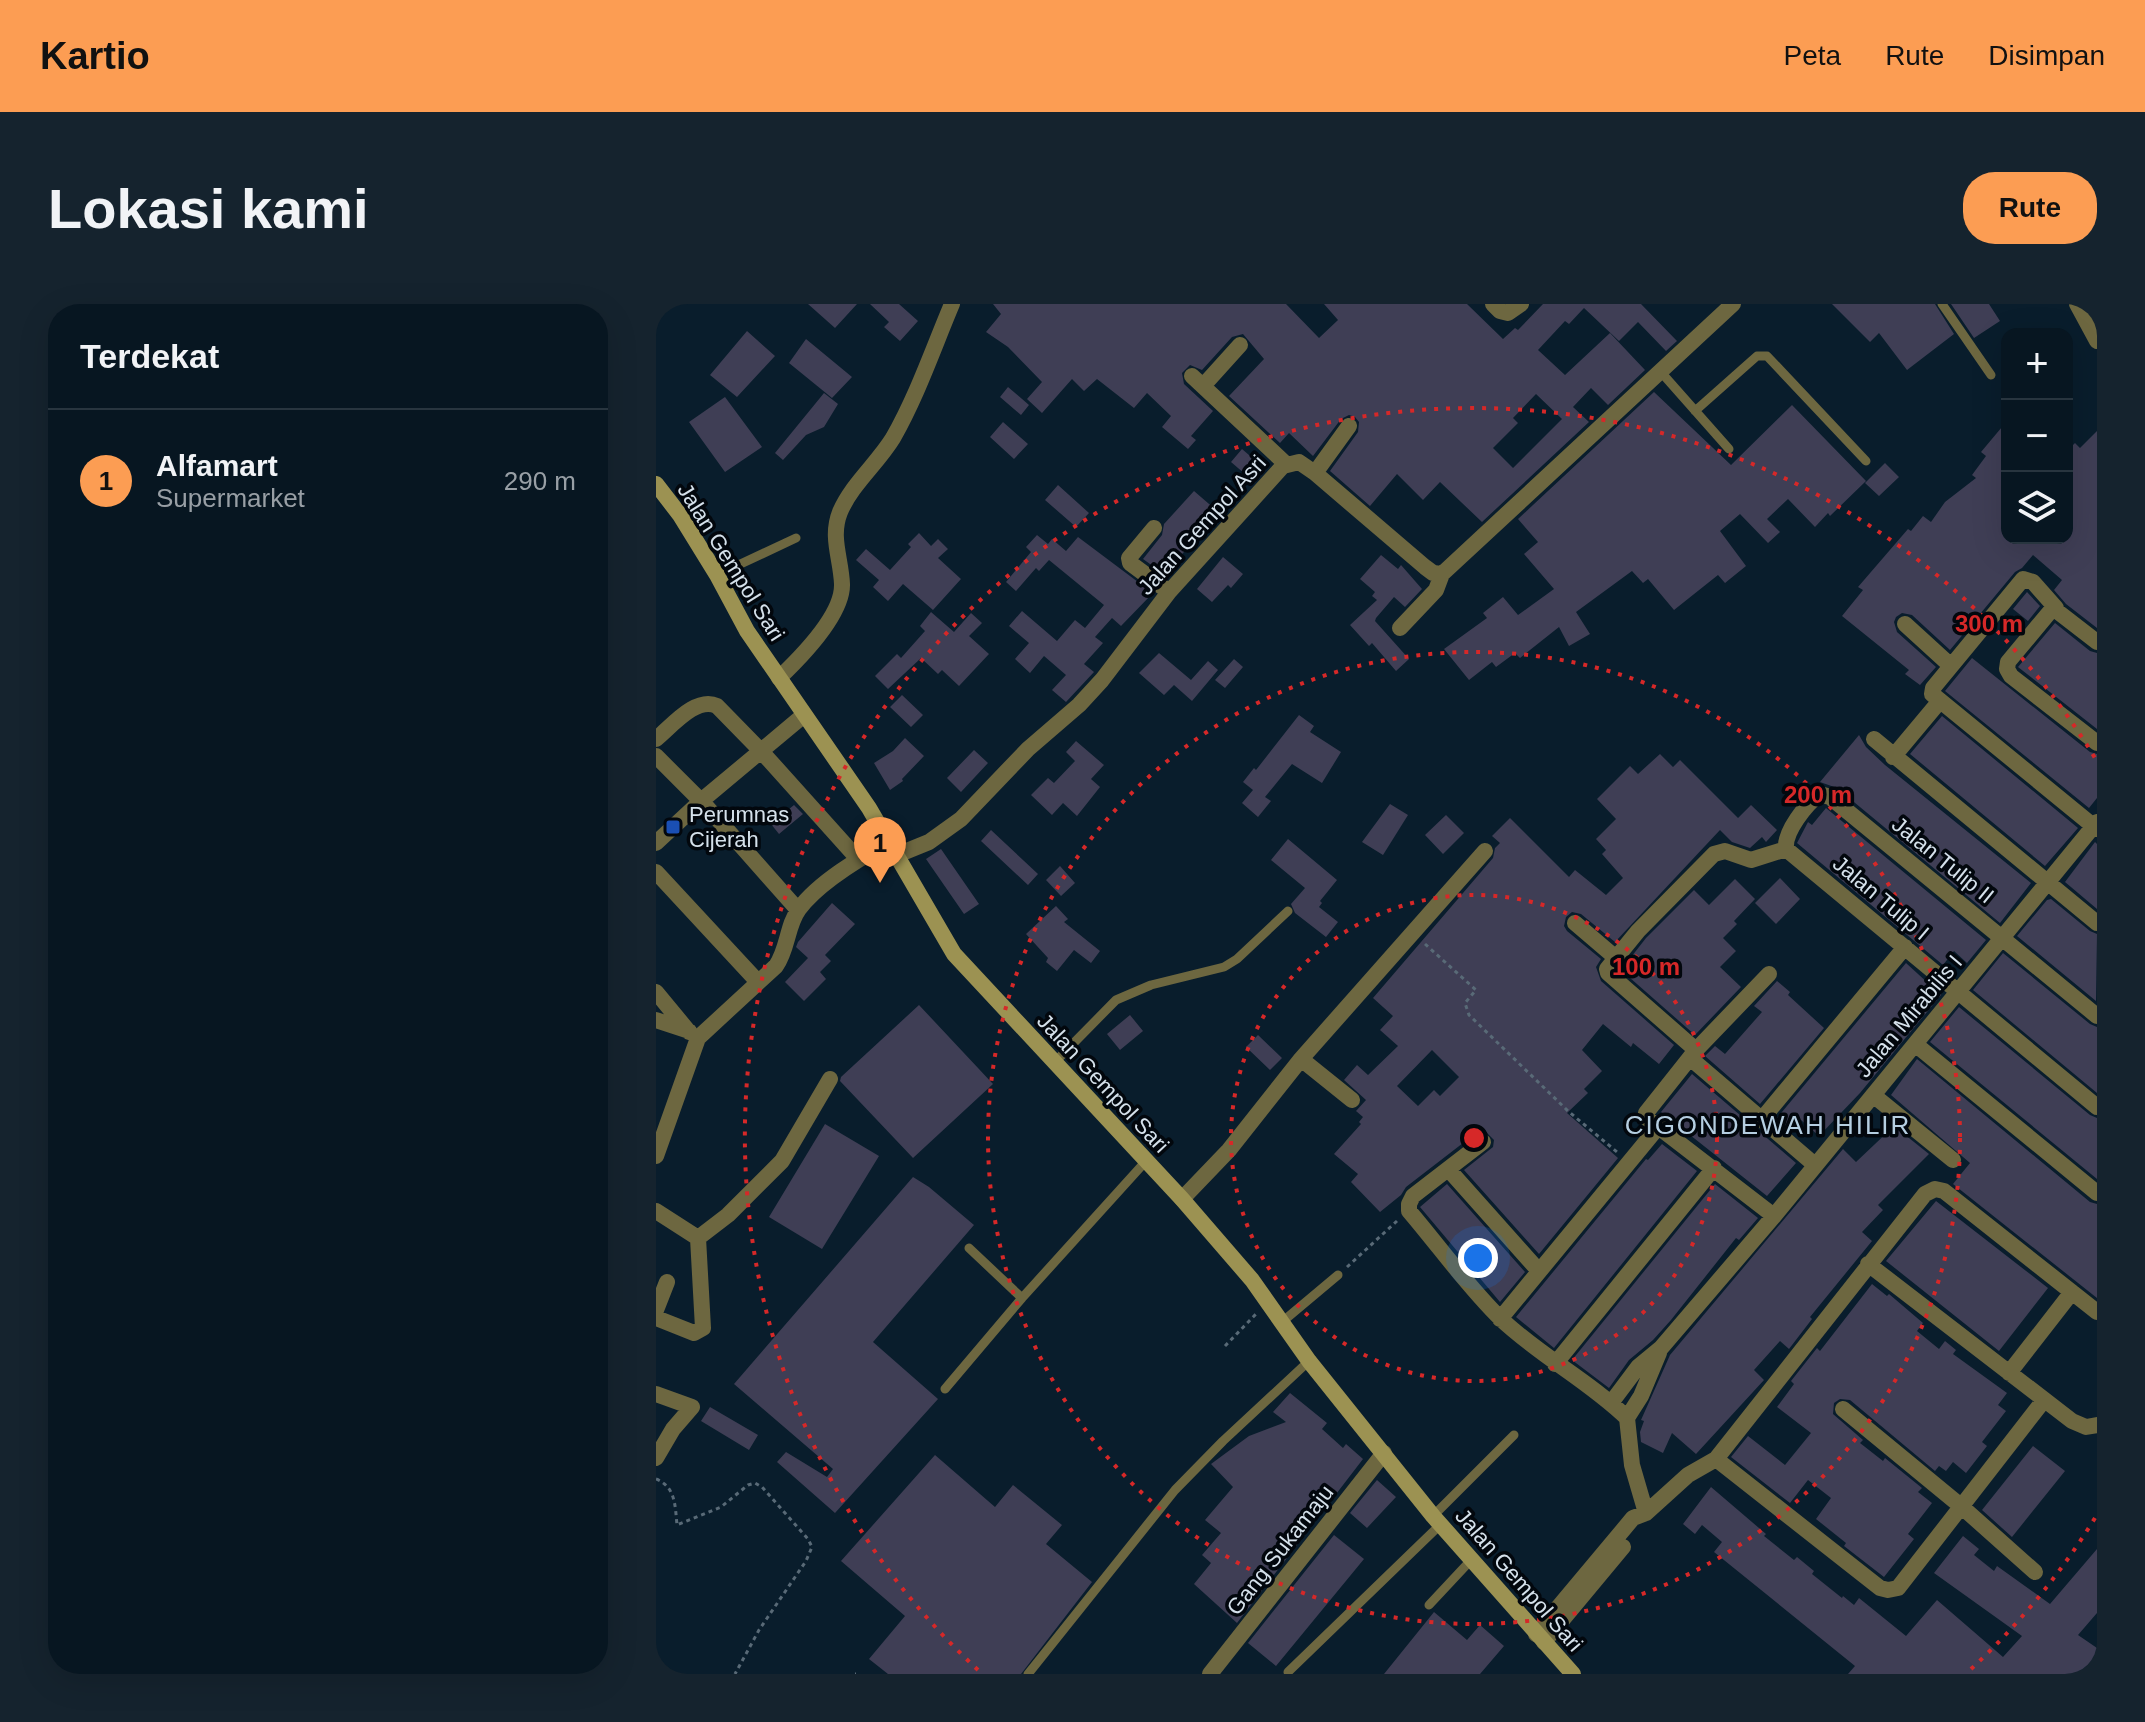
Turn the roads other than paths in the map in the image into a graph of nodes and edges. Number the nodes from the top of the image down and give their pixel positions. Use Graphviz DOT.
graph roads {
  1 [pos="1493,304"];
  2 [pos="1521,304"];
  3 [pos="1733,304"];
  4 [pos="1942,304"];
  5 [pos="2077,304"];
  6 [pos="949,306"];
  7 [pos="2097,341"];
  8 [pos="1240,345"];
  9 [pos="1660,371"];
  10 [pos="1991,375"];
  11 [pos="1695,411"];
  12 [pos="1349,426"];
  13 [pos="1729,449"];
  14 [pos="1866,461"];
  15 [pos="1286,464"];
  16 [pos="1315,473"];
  17 [pos="656,484"];
  18 [pos="1154,528"];
  19 [pos="796,538"];
  20 [pos="1442,574"];
  21 [pos="717,575"];
  22 [pos="1169,592"];
  23 [pos="2056,608"];
  24 [pos="1905,624"];
  25 [pos="1400,628"];
  26 [pos="2097,642"];
  27 [pos="1951,666"];
  28 [pos="779,678"];
  29 [pos="1939,702"];
  30 [pos="804,715"];
  31 [pos="656,739"];
  32 [pos="1874,739"];
  33 [pos="2097,743"];
  34 [pos="761,751"];
  35 [pos="656,756"];
  36 [pos="1893,757"];
  37 [pos="701,801"];
  38 [pos="2096,826"];
  39 [pos="1787,842"];
  40 [pos="656,843"];
  41 [pos="893,848"];
  42 [pos="1485,851"];
  43 [pos="858,859"];
  44 [pos="656,872"];
  45 [pos="2049,883"];
  46 [pos="798,910"];
  47 [pos="1288,911"];
  48 [pos="1575,923"];
  49 [pos="2097,923"];
  50 [pos="2003,936"];
  51 [pos="1905,947"];
  52 [pos="1616,958"];
  53 [pos="1769,974"];
  54 [pos="758,982"];
  55 [pos="1960,990"];
  56 [pos="656,992"];
  57 [pos="2097,1016"];
  58 [pos="656,1020"];
  59 [pos="693,1035"];
  60 [pos="1915,1044"];
  61 [pos="1693,1054"];
  62 [pos="1301,1059"];
  63 [pos="1054,1063"];
  64 [pos="830,1079"];
  65 [pos="1873,1095"];
  66 [pos="1352,1100"];
  67 [pos="2097,1107"];
  68 [pos="662,1117"];
  69 [pos="1762,1119"];
  70 [pos="1659,1126"];
  71 [pos="1483,1142"];
  72 [pos="656,1156"];
  73 [pos="1953,1160"];
  74 [pos="1146,1161"];
  75 [pos="1815,1165"];
  76 [pos="1714,1168"];
  77 [pos="1449,1170"];
  78 [pos="2097,1193"];
  79 [pos="1182,1199"];
  80 [pos="656,1211"];
  81 [pos="1774,1216"];
  82 [pos="698,1238"];
  83 [pos="969,1248"];
  84 [pos="1868,1264"];
  85 [pos="1539,1271"];
  86 [pos="1338,1275"];
  87 [pos="667,1282"];
  88 [pos="2072,1292"];
  89 [pos="1022,1298"];
  90 [pos="656,1310"];
  91 [pos="2097,1312"];
  92 [pos="656,1318"];
  93 [pos="1500,1319"];
  94 [pos="1282,1322"];
  95 [pos="1661,1348"];
  96 [pos="1309,1361"];
  97 [pos="1555,1364"];
  98 [pos="2009,1373"];
  99 [pos="945,1389"];
  100 [pos="656,1394"];
  101 [pos="2044,1400"];
  102 [pos="1611,1403"];
  103 [pos="1843,1409"];
  104 [pos="1627,1418"];
  105 [pos="2097,1425"];
  106 [pos="1514,1435"];
  107 [pos="1384,1453"];
  108 [pos="656,1458"];
  109 [pos="1716,1459"];
  110 [pos="1962,1507"];
  111 [pos="1646,1513"];
  112 [pos="1437,1520"];
  113 [pos="1472,1559"];
  114 [pos="2035,1572"];
  115 [pos="1429,1605"];
  116 [pos="1540,1638"];
  117 [pos="1288,1672"];
  118 [pos="1028,1674"];
  119 [pos="1210,1674"];
  120 [pos="1573,1674"];
  1 -- 2 [label="street"];
  3 -- 9 [label="street"];
  4 -- 10 [label="lane"];
  5 -- 7 [label="street"];
  6 -- 28 [label="street"];
  8 -- 15 [label="street"];
  9 -- 11 [label="lane"];
  9 -- 20 [label="street"];
  11 -- 13 [label="lane"];
  11 -- 14 [label="lane"];
  12 -- 16 [label="street"];
  15 -- 16 [label="street, Jalan Gempol Asri"];
  15 -- 22 [label="street, Jalan Gempol Asri"];
  16 -- 20 [label="street, Jalan Gempol Asri"];
  17 -- 21 [label="street, Jalan Gempol Sari"];
  18 -- 22 [label="street"];
  19 -- 21 [label="lane"];
  20 -- 25 [label="street"];
  21 -- 28 [label="street, Jalan Gempol Sari"];
  22 -- 41 [label="street, Jalan Gempol Asri"];
  23 -- 26 [label="street"];
  23 -- 27 [label="street"];
  23 -- 33 [label="street"];
  24 -- 27 [label="street"];
  27 -- 29 [label="street"];
  28 -- 30 [label="street, Jalan Gempol Sari"];
  29 -- 36 [label="street"];
  29 -- 38 [label="street"];
  30 -- 34 [label="street"];
  30 -- 41 [label="street, Jalan Gempol Sari"];
  31 -- 34 [label="street"];
  32 -- 36 [label="street"];
  34 -- 37 [label="street"];
  34 -- 43 [label="street"];
  35 -- 37 [label="street"];
  36 -- 45 [label="street"];
  37 -- 40 [label="street"];
  37 -- 46 [label="street"];
  38 -- 45 [label="street, Jalan Mirabilis I"];
  39 -- 50 [label="street, Jalan Tulip II"];
  39 -- 51 [label="street, Jalan Tulip I"];
  39 -- 52 [label="street"];
  41 -- 43 [label="street, Jalan Gempol Asri"];
  41 -- 63 [label="street, Jalan Gempol Sari"];
  42 -- 62 [label="street"];
  43 -- 46 [label="street, Jalan Gempol Asri"];
  44 -- 54 [label="street"];
  45 -- 49 [label="street"];
  45 -- 50 [label="street, Jalan Mirabilis I"];
  46 -- 54 [label="street"];
  47 -- 63 [label="lane"];
  48 -- 52 [label="street"];
  50 -- 55 [label="street, Jalan Mirabilis I"];
  50 -- 57 [label="street, Jalan Tulip II"];
  51 -- 55 [label="street, Jalan Tulip I"];
  51 -- 69 [label="street"];
  52 -- 61 [label="street"];
  53 -- 61 [label="street"];
  54 -- 59 [label="street"];
  55 -- 60 [label="street, Jalan Mirabilis I"];
  55 -- 67 [label="street, Jalan Tulip I"];
  56 -- 59 [label="street"];
  58 -- 59 [label="street"];
  59 -- 68 [label="street"];
  60 -- 65 [label="street, Jalan Mirabilis I"];
  60 -- 78 [label="street"];
  61 -- 69 [label="street"];
  61 -- 70 [label="street"];
  62 -- 66 [label="street"];
  62 -- 79 [label="street"];
  63 -- 74 [label="street, Jalan Gempol Sari"];
  64 -- 82 [label="street"];
  65 -- 73 [label="street"];
  65 -- 75 [label="street, Jalan Mirabilis I"];
  68 -- 72 [label="street"];
  69 -- 75 [label="street"];
  70 -- 76 [label="street"];
  70 -- 85 [label="street"];
  71 -- 77 [label="street"];
  74 -- 79 [label="street, Jalan Gempol Sari"];
  74 -- 89 [label="lane"];
  75 -- 81 [label="street, Jalan Mirabilis I"];
  76 -- 81 [label="street"];
  76 -- 97 [label="street"];
  77 -- 85 [label="street"];
  77 -- 93 [label="street"];
  79 -- 94 [label="street, Jalan Gempol Sari"];
  80 -- 82 [label="street"];
  81 -- 95 [label="street, Jalan Mirabilis I"];
  82 -- 92 [label="street"];
  83 -- 89 [label="lane"];
  84 -- 88 [label="street"];
  84 -- 98 [label="street"];
  84 -- 109 [label="street"];
  85 -- 93 [label="street"];
  86 -- 94 [label="lane"];
  87 -- 90 [label="street"];
  88 -- 91 [label="street"];
  88 -- 98 [label="street"];
  89 -- 99 [label="lane"];
  93 -- 97 [label="street"];
  94 -- 96 [label="street, Jalan Gempol Sari"];
  95 -- 102 [label="street, Jalan Mirabilis I"];
  95 -- 104 [label="street, Jalan Mirabilis I"];
  96 -- 107 [label="street, Jalan Gempol Sari"];
  96 -- 118 [label="lane"];
  97 -- 102 [label="street"];
  98 -- 101 [label="street"];
  100 -- 108 [label="street"];
  101 -- 105 [label="street"];
  101 -- 110 [label="street"];
  102 -- 104 [label="street"];
  103 -- 110 [label="street"];
  104 -- 111 [label="street"];
  106 -- 112 [label="lane"];
  107 -- 112 [label="street, Jalan Gempol Sari"];
  107 -- 119 [label="street, Gang Sukamaju"];
  109 -- 110 [label="street"];
  109 -- 111 [label="street"];
  110 -- 114 [label="street"];
  111 -- 116 [label="street"];
  112 -- 113 [label="street, Jalan Gempol Sari"];
  112 -- 117 [label="lane"];
  113 -- 115 [label="lane"];
  113 -- 116 [label="street, Jalan Gempol Sari"];
  116 -- 120 [label="street, Jalan Gempol Sari"];
}
